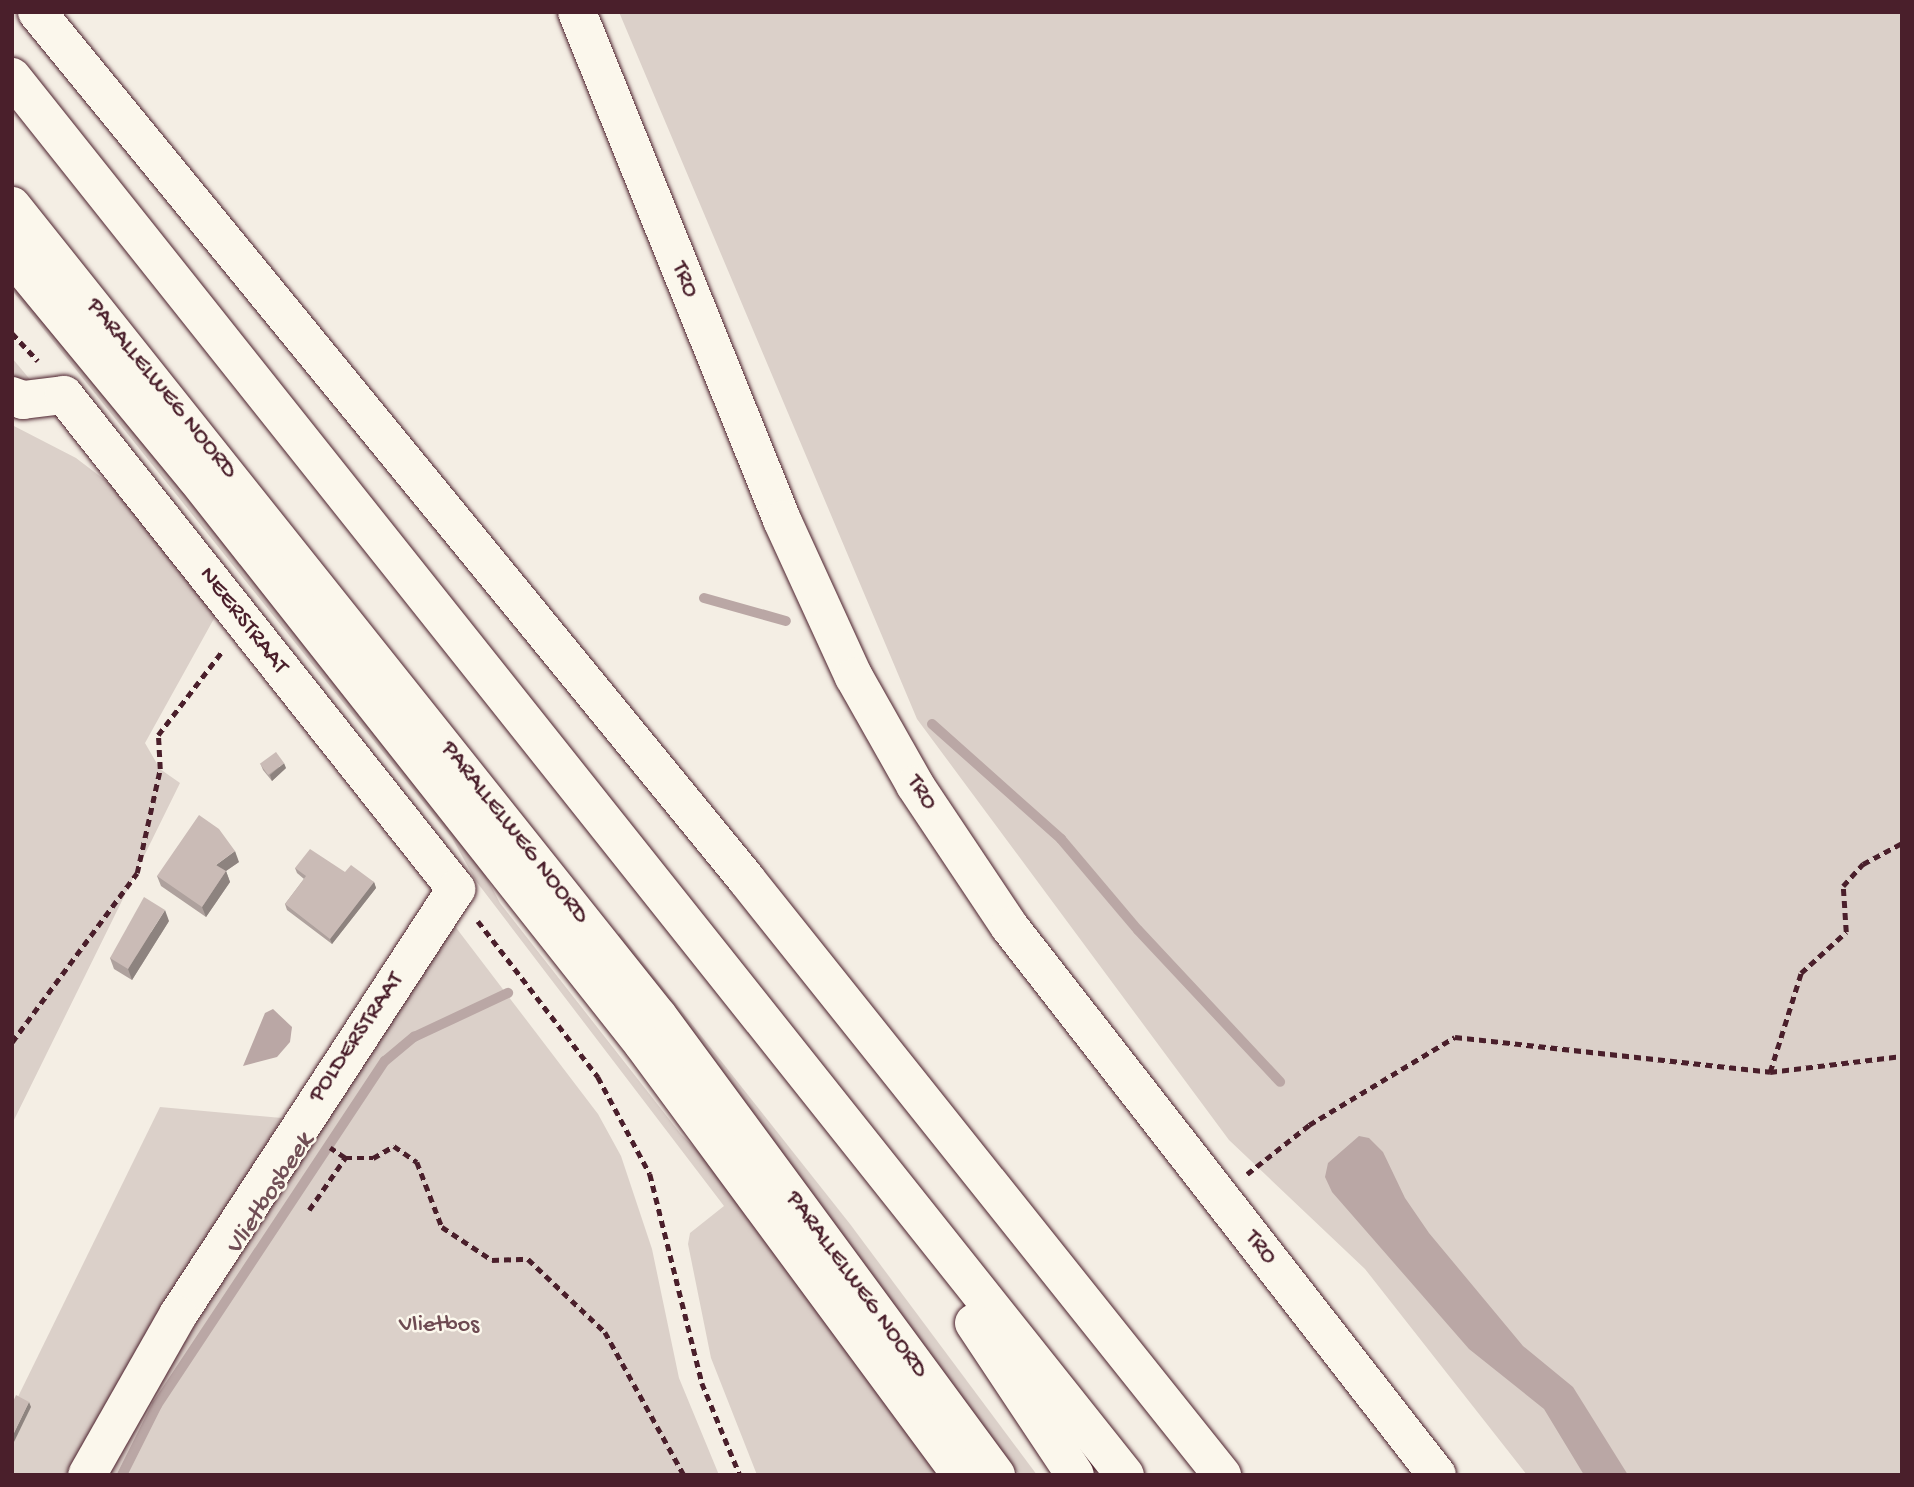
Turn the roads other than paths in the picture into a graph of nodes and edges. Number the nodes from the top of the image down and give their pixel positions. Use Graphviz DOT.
graph roads {
  1 [pos="37,12"];
  2 [pos="577,12"];
  3 [pos="12,77"];
  4 [pos="12,206"];
  5 [pos="12,255"];
  6 [pos="12,397"];
  7 [pos="456,889"];
  8 [pos="865,1153"];
  9 [pos="87,1475"];
  10 [pos="961,1475"];
  11 [pos="996,1475"];
  12 [pos="1075,1475"];
  13 [pos="1125,1475"];
  14 [pos="1222,1475"];
  15 [pos="1437,1475"];
  1 -- 14 [label="main road"];
  2 -- 15 [label="main road, TRO"];
  3 -- 8 [label="main road"];
  4 -- 11 [label="main road, PARALLELWEG NOORD"];
  5 -- 10 [label="main road, PARALLELWEG NOORD"];
  6 -- 7 [label="main road, NEERSTRAAT"];
  7 -- 9 [label="main road, POLDERSTRAAT"];
  8 -- 12 [label="main road"];
  8 -- 13 [label="main road"];
}
